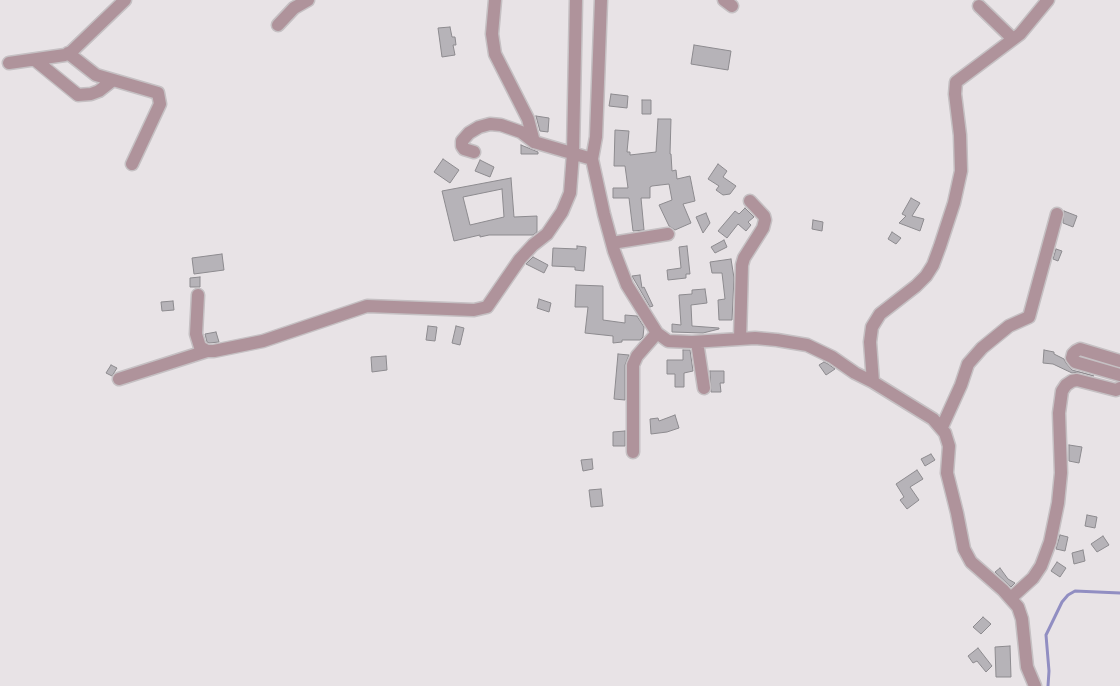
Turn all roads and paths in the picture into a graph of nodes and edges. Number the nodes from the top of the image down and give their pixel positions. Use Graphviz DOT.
graph roads {
  1 [pos="125,0"];
  2 [pos="308,0"];
  3 [pos="576,0"];
  4 [pos="602,0"];
  5 [pos="1048,0"];
  6 [pos="491,1"];
  7 [pos="980,6"];
  8 [pos="278,25"];
  9 [pos="1013,39"];
  10 [pos="68,53"];
  11 [pos="35,60"];
  12 [pos="9,63"];
  13 [pos="113,80"];
  14 [pos="534,142"];
  15 [pos="474,152"];
  16 [pos="573,153"];
  17 [pos="592,160"];
  18 [pos="132,164"];
  19 [pos="750,201"];
  20 [pos="1057,214"];
  21 [pos="668,234"];
  22 [pos="612,243"];
  23 [pos="198,295"];
  24 [pos="657,333"];
  25 [pos="740,339"];
  26 [pos="697,342"];
  27 [pos="207,351"];
  28 [pos="1120,361"];
  29 [pos="1120,375"];
  30 [pos="118,379"];
  31 [pos="873,382"];
  32 [pos="704,388"];
  33 [pos="1120,388"];
  34 [pos="942,427"];
  35 [pos="633,452"];
  36 [pos="1011,598"];
  37 [pos="1034,686"];
  1 -- 10 [label="street"];
  2 -- 8 [label="street"];
  3 -- 16 [label="street"];
  4 -- 17 [label="street"];
  5 -- 9 [label="street"];
  6 -- 14 [label="street"];
  7 -- 9 [label="street"];
  9 -- 31 [label="street"];
  10 -- 11 [label="street"];
  10 -- 13 [label="street"];
  11 -- 12 [label="street"];
  11 -- 13 [label="street"];
  13 -- 18 [label="street"];
  14 -- 15 [label="street"];
  14 -- 16 [label="street"];
  16 -- 17 [label="street"];
  16 -- 27 [label="street"];
  17 -- 22 [label="street"];
  19 -- 25 [label="street"];
  20 -- 34 [label="street"];
  21 -- 22 [label="street"];
  22 -- 24 [label="street"];
  23 -- 27 [label="street"];
  24 -- 26 [label="street"];
  24 -- 35 [label="street"];
  25 -- 26 [label="street"];
  25 -- 31 [label="street"];
  26 -- 32 [label="street"];
  27 -- 30 [label="street"];
  28 -- 29 [label="street"];
  31 -- 34 [label="street"];
  33 -- 36 [label="street"];
  34 -- 36 [label="street"];
  36 -- 37 [label="street"];
}
